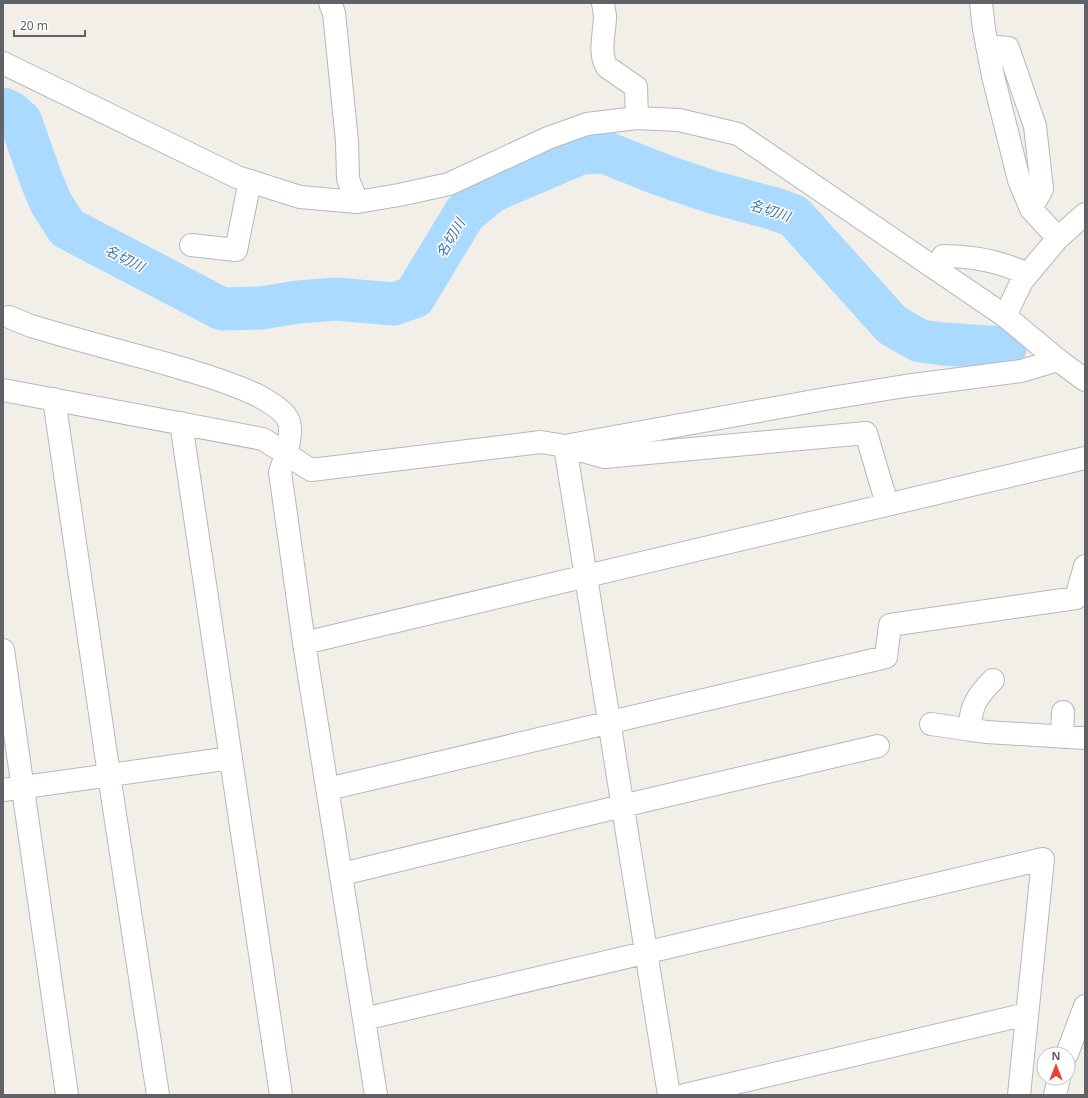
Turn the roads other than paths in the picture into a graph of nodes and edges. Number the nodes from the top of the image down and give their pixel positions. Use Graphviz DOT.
graph roads {
  1 [pos="330,3"];
  2 [pos="603,3"];
  3 [pos="981,3"];
  4 [pos="987,46"];
  5 [pos="3,63"];
  6 [pos="637,118"];
  7 [pos="250,181"];
  8 [pos="357,202"];
  9 [pos="1031,209"];
  10 [pos="1085,214"];
  11 [pos="1058,238"];
  12 [pos="191,245"];
  13 [pos="943,256"];
  14 [pos="1027,274"];
  15 [pos="1005,316"];
  16 [pos="9,317"];
  17 [pos="1058,360"];
  18 [pos="1085,380"];
  19 [pos="3,390"];
  20 [pos="54,399"];
  21 [pos="181,423"];
  22 [pos="565,446"];
  23 [pos="286,454"];
  24 [pos="1085,458"];
  25 [pos="887,504"];
  26 [pos="1085,566"];
  27 [pos="586,576"];
  28 [pos="304,643"];
  29 [pos="3,650"];
  30 [pos="993,680"];
  31 [pos="1063,712"];
  32 [pos="609,723"];
  33 [pos="931,724"];
  34 [pos="972,730"];
  35 [pos="1062,737"];
  36 [pos="1085,738"];
  37 [pos="878,746"];
  38 [pos="231,758"];
  39 [pos="109,775"];
  40 [pos="13,788"];
  41 [pos="328,789"];
  42 [pos="622,806"];
  43 [pos="342,874"];
  44 [pos="646,952"];
  45 [pos="1085,1006"];
  46 [pos="1027,1014"];
  47 [pos="364,1020"];
  48 [pos="1070,1046"];
  49 [pos="67,1095"];
  50 [pos="158,1095"];
  51 [pos="281,1095"];
  52 [pos="376,1095"];
  53 [pos="669,1095"];
  54 [pos="685,1095"];
  55 [pos="1019,1095"];
  1 -- 8 [label="street"];
  2 -- 6 [label="street"];
  3 -- 4 [label="street"];
  4 -- 9 [label="street"];
  4 -- 9 [label="street"];
  5 -- 7 [label="street"];
  6 -- 8 [label="street"];
  6 -- 15 [label="street"];
  7 -- 8 [label="street"];
  7 -- 12 [label="street"];
  9 -- 11 [label="street"];
  10 -- 11 [label="street"];
  11 -- 14 [label="street"];
  13 -- 14 [label="street"];
  14 -- 15 [label="street"];
  15 -- 17 [label="street"];
  16 -- 23 [label="street"];
  17 -- 18 [label="street"];
  17 -- 22 [label="street"];
  19 -- 20 [label="street"];
  20 -- 21 [label="street"];
  20 -- 39 [label="street"];
  21 -- 23 [label="street"];
  21 -- 38 [label="street"];
  22 -- 23 [label="street"];
  22 -- 25 [label="street"];
  22 -- 27 [label="street"];
  23 -- 28 [label="street"];
  24 -- 25 [label="street"];
  25 -- 27 [label="street"];
  26 -- 32 [label="street"];
  27 -- 28 [label="street"];
  27 -- 32 [label="street"];
  28 -- 41 [label="street"];
  29 -- 40 [label="street"];
  30 -- 34 [label="street"];
  31 -- 35 [label="street"];
  32 -- 41 [label="street"];
  32 -- 42 [label="street"];
  33 -- 34 [label="street"];
  34 -- 35 [label="street"];
  35 -- 36 [label="street"];
  37 -- 42 [label="street"];
  38 -- 39 [label="street"];
  38 -- 51 [label="street"];
  39 -- 40 [label="street"];
  39 -- 50 [label="street"];
  40 -- 49 [label="street"];
  41 -- 43 [label="street"];
  42 -- 43 [label="street"];
  42 -- 44 [label="street"];
  43 -- 47 [label="street"];
  44 -- 46 [label="street"];
  44 -- 47 [label="street"];
  44 -- 53 [label="street"];
  45 -- 48 [label="street"];
  46 -- 54 [label="street"];
  46 -- 55 [label="street"];
  47 -- 52 [label="street"];
}
